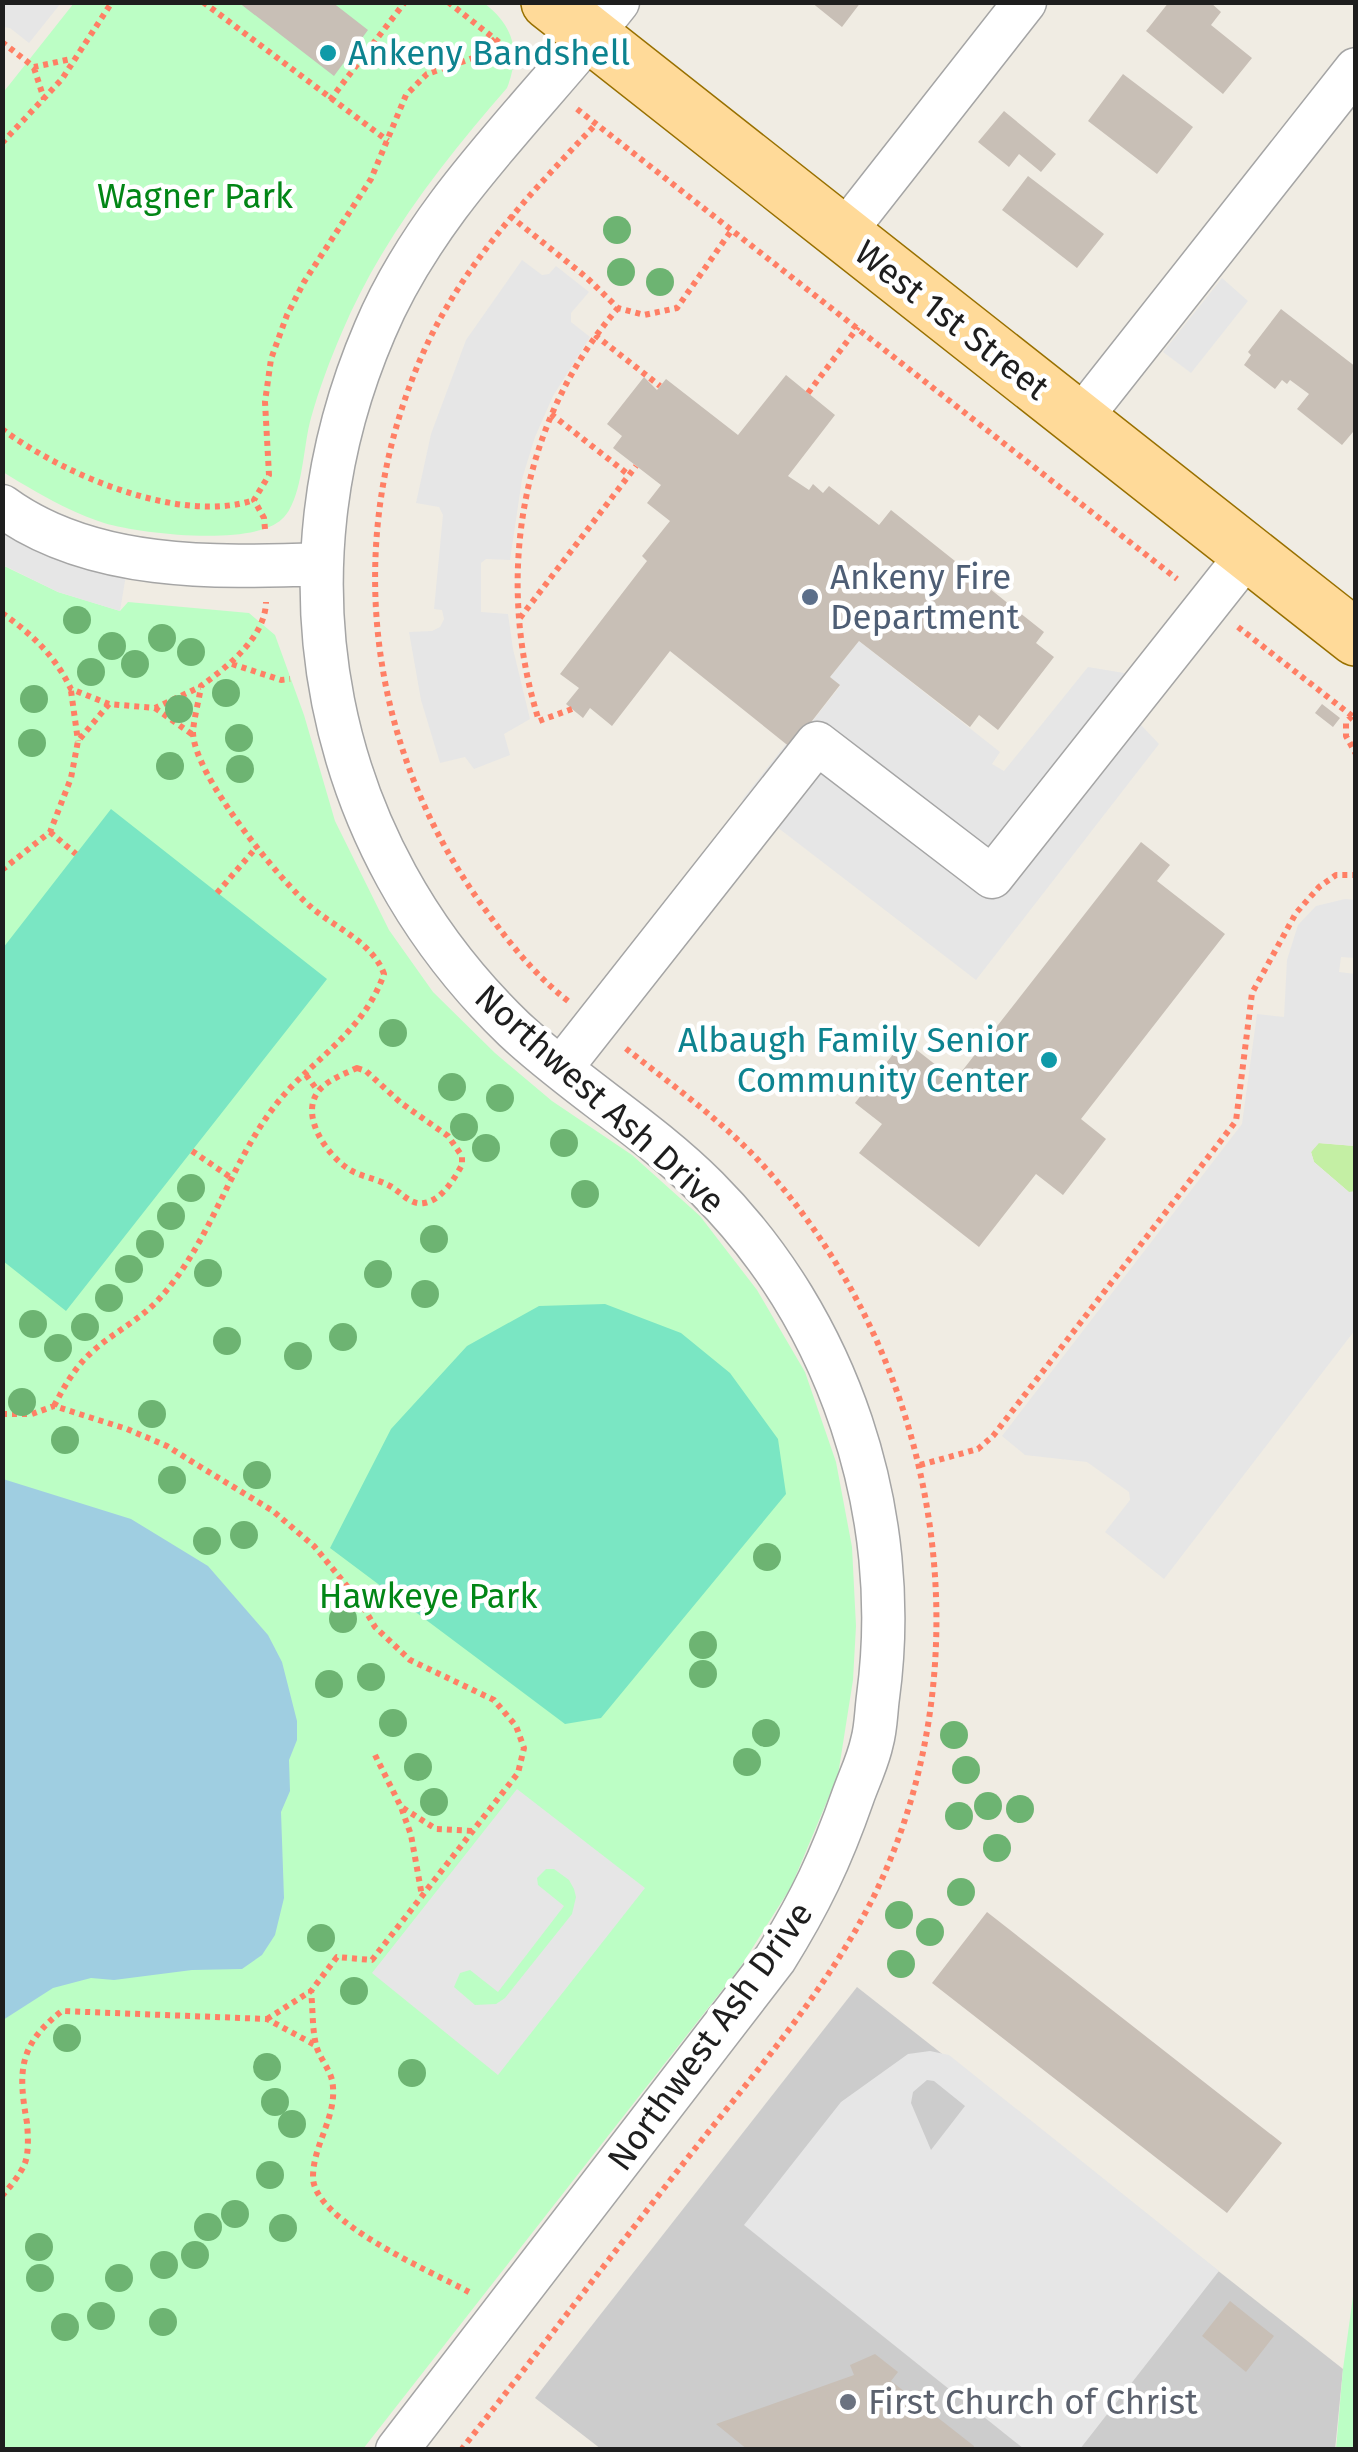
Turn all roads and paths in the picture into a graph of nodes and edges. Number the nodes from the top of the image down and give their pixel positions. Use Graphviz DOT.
graph roads {
  1 [pos="112,2"];
  2 [pos="203,2"];
  3 [pos="405,2"];
  4 [pos="448,2"];
  5 [pos="549,2"];
  6 [pos="1025,2"];
  7 [pos="604,19"];
  8 [pos="495,39"];
  9 [pos="2,42"];
  10 [pos="72,58"];
  11 [pos="34,67"];
  12 [pos="1356,69"];
  13 [pos="548,84"];
  14 [pos="44,100"];
  15 [pos="330,100"];
  16 [pos="595,124"];
  17 [pos="388,141"];
  18 [pos="2,143"];
  19 [pos="510,216"];
  20 [pos="731,231"];
  21 [pos="843,234"];
  22 [pos="618,308"];
  23 [pos="858,327"];
  24 [pos="595,336"];
  25 [pos="660,386"];
  26 [pos="808,393"];
  27 [pos="552,414"];
  28 [pos="1079,420"];
  29 [pos="2,429"];
  30 [pos="636,466"];
  31 [pos="630,475"];
  32 [pos="254,500"];
  33 [pos="2,506"];
  34 [pos="1247,554"];
  35 [pos="320,564"];
  36 [pos="267,566"];
  37 [pos="1208,604"];
  38 [pos="2,614"];
  39 [pos="519,619"];
  40 [pos="1356,638"];
  41 [pos="202,686"];
  42 [pos="71,690"];
  43 [pos="109,704"];
  44 [pos="155,708"];
  45 [pos="572,709"];
  46 [pos="1354,718"];
  47 [pos="193,736"];
  48 [pos="78,740"];
  49 [pos="1356,754"];
  50 [pos="50,832"];
  51 [pos="255,849"];
  52 [pos="76,854"];
  53 [pos="2,870"];
  54 [pos="1356,876"];
  55 [pos="218,893"];
  56 [pos="596,1024"];
  57 [pos="561,1068"];
  58 [pos="306,1074"];
  59 [pos="318,1090"];
  60 [pos="192,1151"];
  61 [pos="230,1177"];
  62 [pos="54,1406"];
  63 [pos="2,1414"];
  64 [pos="920,1465"];
  65 [pos="375,1755"];
  66 [pos="401,1806"];
  67 [pos="475,1830"];
  68 [pos="422,1897"];
  69 [pos="311,1992"];
  70 [pos="267,2019"];
  71 [pos="316,2046"];
  72 [pos="2,2196"];
  73 [pos="502,2315"];
  74 [pos="542,2346"];
  75 [pos="397,2450"];
  76 [pos="462,2450"];
  1 -- 10 [label="path"];
  2 -- 15 [label="path"];
  3 -- 15 [label="path"];
  4 -- 8 [label="path"];
  5 -- 7 [label="main road, West 1st Street"];
  6 -- 21 [label="street"];
  7 -- 13 [label="street, Northwest Ash Drive"];
  7 -- 21 [label="main road, West 1st Street"];
  8 -- 13 [label="path"];
  8 -- 17 [label="path"];
  9 -- 11 [label="path"];
  10 -- 11 [label="path"];
  10 -- 14 [label="path"];
  11 -- 14 [label="path"];
  12 -- 28 [label="street"];
  13 -- 16 [label="path"];
  13 -- 35 [label="street, Northwest Ash Drive"];
  14 -- 18 [label="path"];
  15 -- 17 [label="path"];
  16 -- 19 [label="path"];
  16 -- 20 [label="path"];
  17 -- 32 [label="path"];
  19 -- 22 [label="path"];
  19 -- 56 [label="path"];
  20 -- 22 [label="path"];
  20 -- 23 [label="path"];
  21 -- 28 [label="main road, West 1st Street"];
  22 -- 24 [label="path"];
  23 -- 26 [label="path"];
  23 -- 37 [label="path"];
  24 -- 25 [label="path"];
  24 -- 27 [label="path"];
  27 -- 31 [label="path"];
  27 -- 39 [label="path"];
  28 -- 34 [label="main road, West 1st Street"];
  29 -- 32 [label="path"];
  30 -- 31 [label="path"];
  31 -- 39 [label="path"];
  32 -- 36 [label="path"];
  33 -- 36 [label="street"];
  34 -- 37 [label="street"];
  34 -- 40 [label="main road, West 1st Street"];
  35 -- 36 [label="street"];
  35 -- 57 [label="street, Northwest Ash Drive"];
  36 -- 41 [label="path"];
  37 -- 46 [label="path"];
  37 -- 56 [label="street"];
  38 -- 42 [label="path"];
  39 -- 45 [label="path"];
  41 -- 44 [label="path"];
  41 -- 47 [label="path"];
  42 -- 43 [label="path"];
  42 -- 48 [label="path"];
  43 -- 44 [label="path"];
  43 -- 48 [label="path"];
  44 -- 47 [label="path"];
  46 -- 49 [label="path"];
  47 -- 51 [label="path"];
  48 -- 50 [label="path"];
  50 -- 52 [label="path"];
  50 -- 53 [label="path"];
  51 -- 55 [label="path"];
  51 -- 58 [label="path"];
  54 -- 64 [label="path"];
  56 -- 57 [label="street"];
  56 -- 64 [label="path"];
  57 -- 73 [label="street, Northwest Ash Drive"];
  58 -- 59 [label="path"];
  58 -- 61 [label="path"];
  59 -- 59 [label="path"];
  60 -- 61 [label="path"];
  61 -- 62 [label="path"];
  62 -- 63 [label="path"];
  62 -- 67 [label="path"];
  64 -- 74 [label="path"];
  65 -- 66 [label="path"];
  66 -- 67 [label="path"];
  66 -- 68 [label="path"];
  67 -- 68 [label="path"];
  68 -- 69 [label="path"];
  69 -- 70 [label="path"];
  69 -- 71 [label="path"];
  70 -- 71 [label="path"];
  70 -- 72 [label="path"];
  71 -- 73 [label="path"];
  73 -- 74 [label="path"];
  73 -- 75 [label="street, Northwest Ash Drive"];
  74 -- 76 [label="path"];
}
